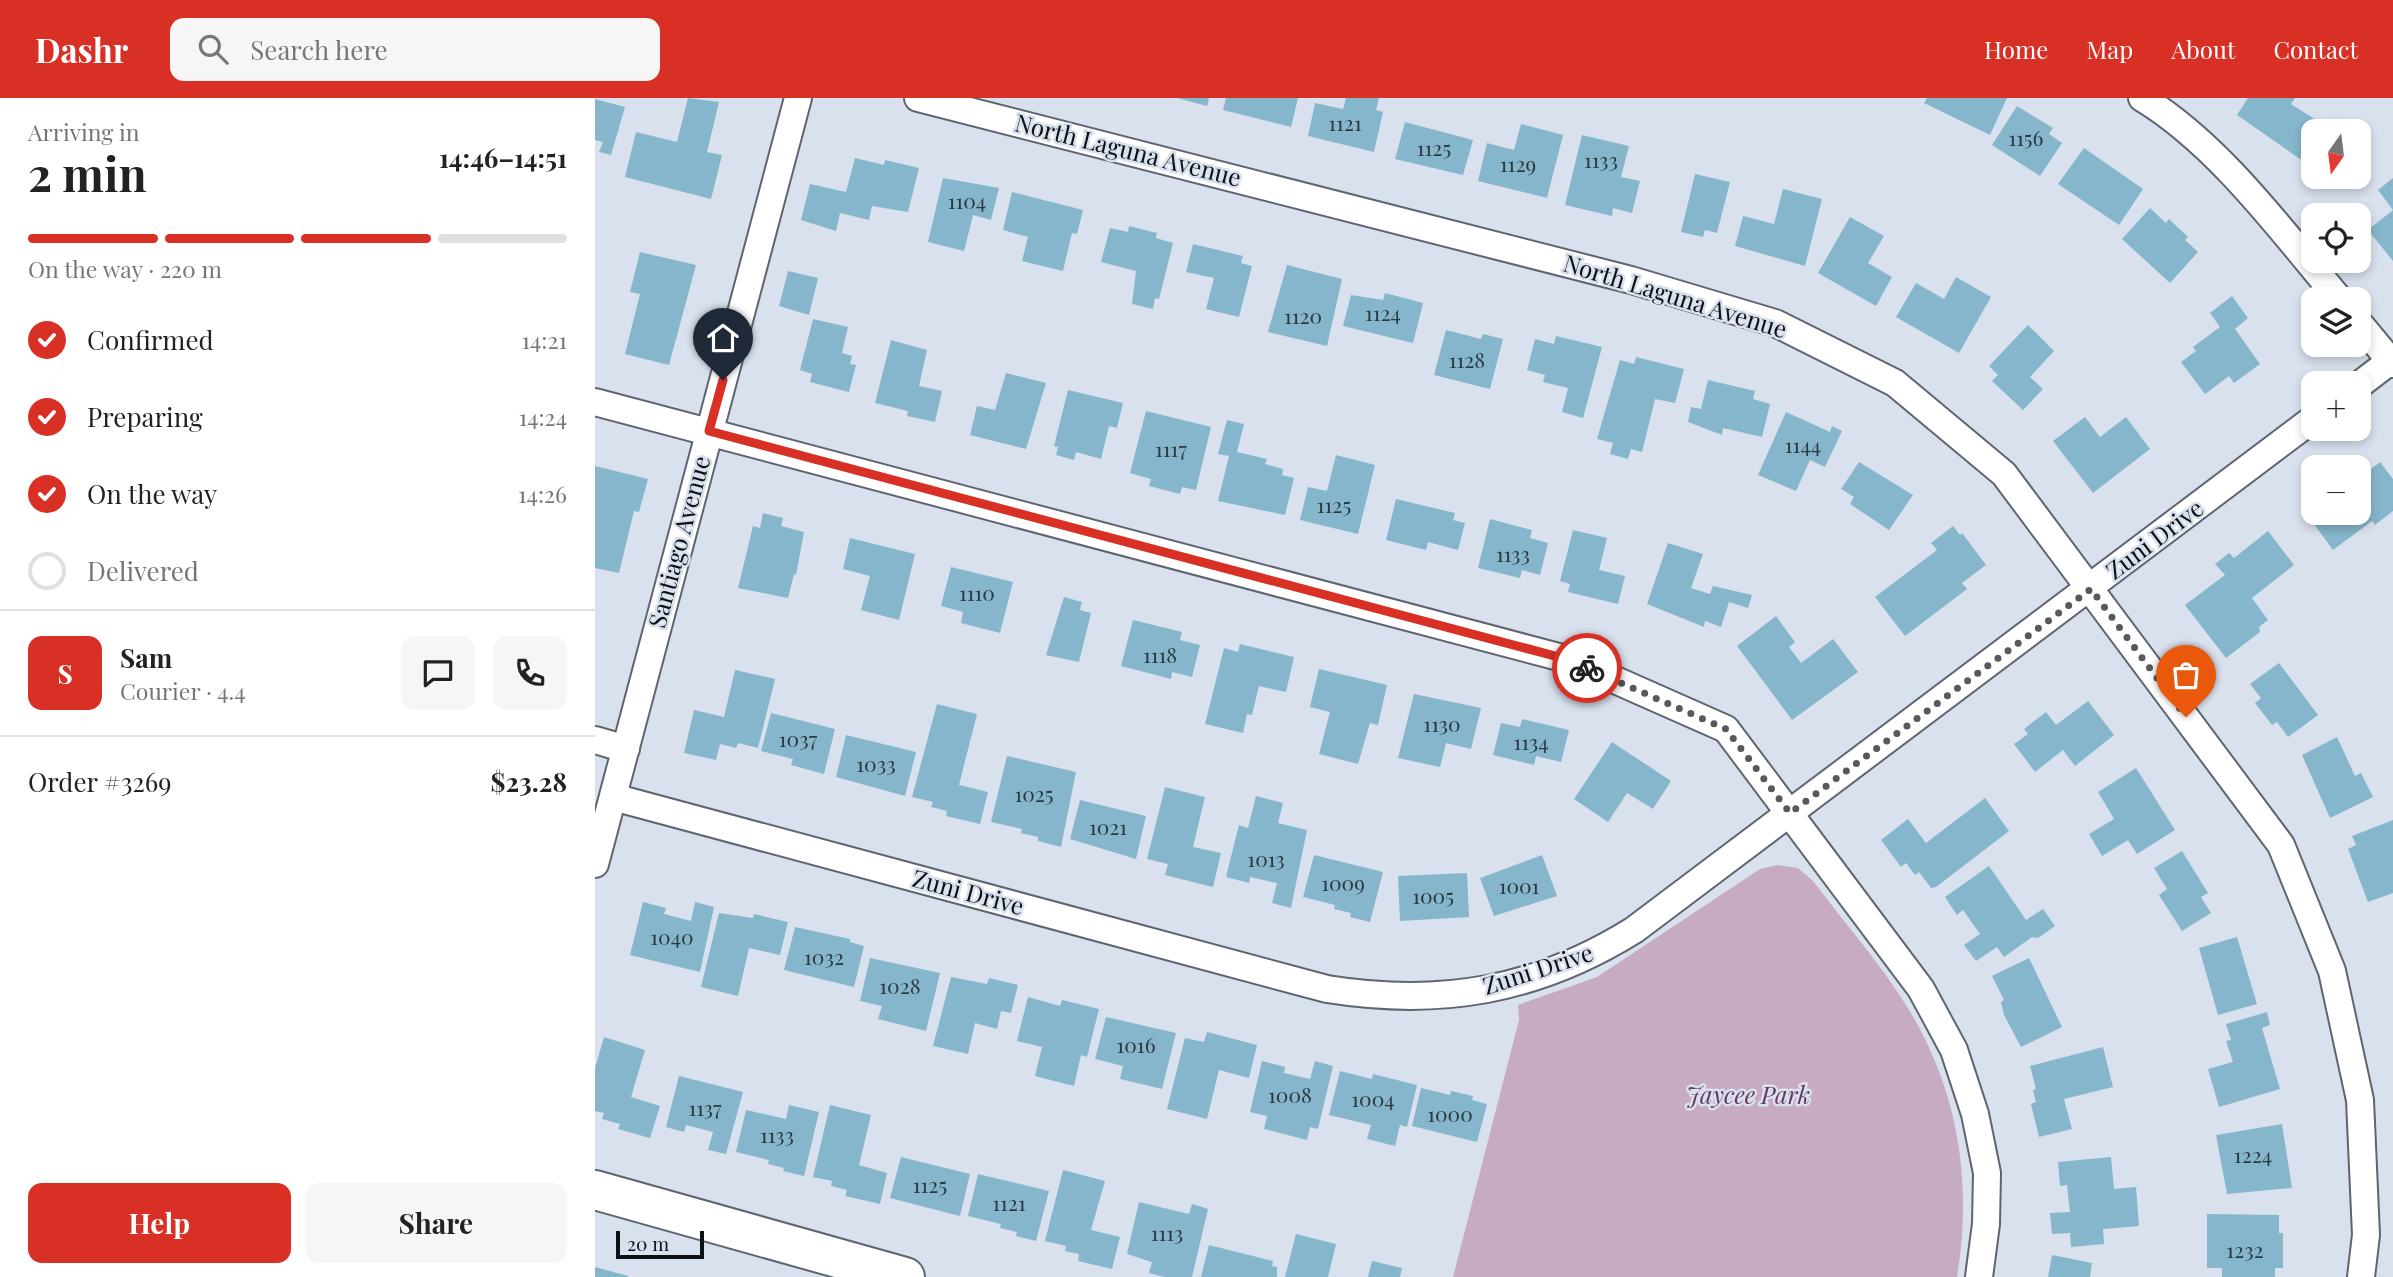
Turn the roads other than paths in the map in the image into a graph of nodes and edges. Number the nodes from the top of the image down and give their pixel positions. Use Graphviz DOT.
graph roads {
  1 [pos="798,98"];
  2 [pos="918,98"];
  3 [pos="2142,98"];
  4 [pos="2173,106"];
  5 [pos="2329,287"];
  6 [pos="2371,337"];
  7 [pos="2392,361"];
  8 [pos="2371,376"];
  9 [pos="595,402"];
  10 [pos="2301,428"];
  11 [pos="709,431"];
  12 [pos="2091,589"];
  13 [pos="595,740"];
  14 [pos="626,749"];
  15 [pos="613,797"];
  16 [pos="1790,813"];
  17 [pos="595,863"];
  18 [pos="595,1190"];
  19 [pos="905,1277"];
  20 [pos="1979,1277"];
  21 [pos="2361,1277"];
  1 -- 11 [label="street, Santiago Avenue"];
  2 -- 12 [label="street, North Laguna Avenue"];
  3 -- 4 [label="street"];
  4 -- 5 [label="street"];
  6 -- 7 [label="street"];
  7 -- 8 [label="street"];
  9 -- 11 [label="street"];
  10 -- 12 [label="street, Zuni Drive"];
  11 -- 14 [label="street, Santiago Avenue"];
  11 -- 16 [label="street"];
  12 -- 16 [label="street, Zuni Drive"];
  12 -- 21 [label="street, North Laguna Avenue"];
  13 -- 14 [label="street"];
  14 -- 15 [label="street, Santiago Avenue"];
  15 -- 16 [label="street, Zuni Drive"];
  15 -- 17 [label="street, Santiago Avenue"];
  16 -- 20 [label="street"];
  18 -- 19 [label="street"];
}
